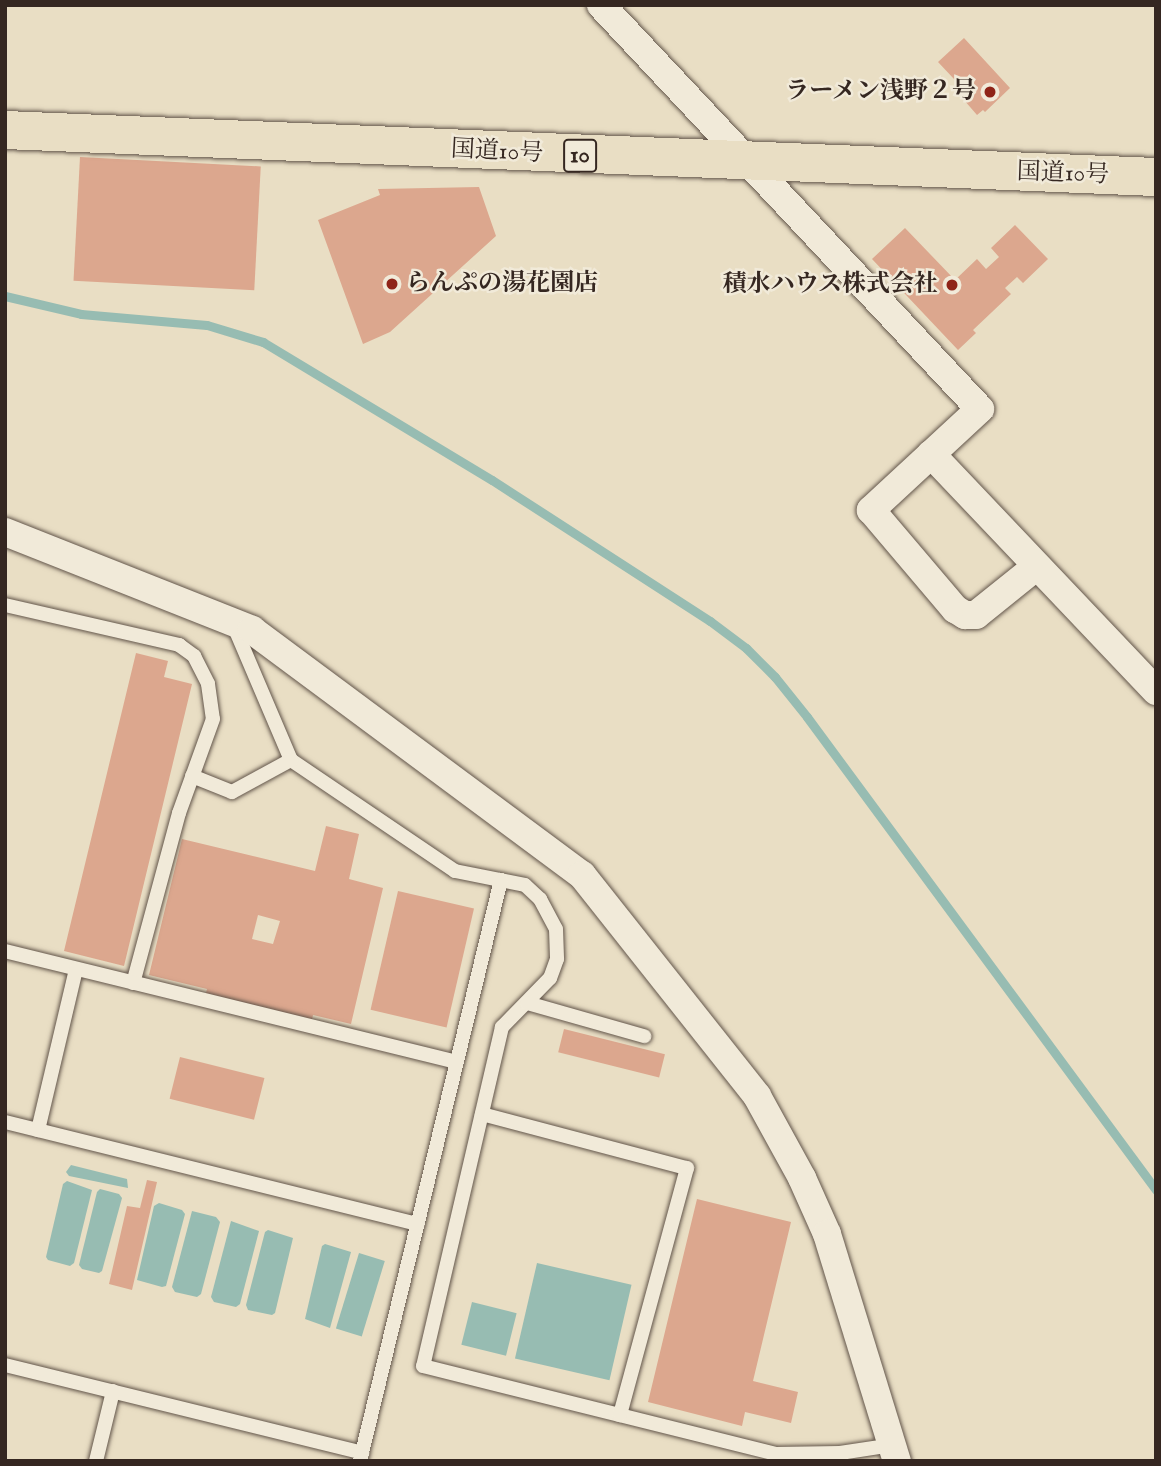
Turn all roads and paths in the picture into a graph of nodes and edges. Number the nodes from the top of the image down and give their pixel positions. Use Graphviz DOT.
graph roads {
  1 [pos="601,5"];
  2 [pos="5,130"];
  3 [pos="749,163"];
  4 [pos="1156,177"];
  5 [pos="931,454"];
  6 [pos="5,532"];
  7 [pos="1037,566"];
  8 [pos="5,604"];
  9 [pos="232,622"];
  10 [pos="1156,691"];
  11 [pos="290,760"];
  12 [pos="192,776"];
  13 [pos="501,880"];
  14 [pos="5,951"];
  15 [pos="76,969"];
  16 [pos="133,983"];
  17 [pos="527,1003"];
  18 [pos="644,1036"];
  19 [pos="457,1062"];
  20 [pos="482,1114"];
  21 [pos="5,1122"];
  22 [pos="38,1130"];
  23 [pos="418,1224"];
  24 [pos="5,1364"];
  25 [pos="113,1391"];
  26 [pos="620,1415"];
  27 [pos="895,1453"];
  28 [pos="361,1457"];
  29 [pos="96,1461"];
  1 -- 3 [label="street"];
  2 -- 3 [label="highway, 国道10号 / 10"];
  3 -- 4 [label="highway, 国道10号 / 10"];
  3 -- 5 [label="street"];
  5 -- 7 [label="street"];
  5 -- 7 [label="street"];
  6 -- 9 [label="street"];
  7 -- 10 [label="street"];
  8 -- 12 [label="lane"];
  9 -- 11 [label="lane"];
  9 -- 27 [label="street"];
  11 -- 12 [label="lane"];
  11 -- 13 [label="lane"];
  12 -- 16 [label="lane"];
  13 -- 17 [label="lane"];
  13 -- 19 [label="lane"];
  14 -- 15 [label="lane"];
  15 -- 16 [label="lane"];
  15 -- 22 [label="lane"];
  16 -- 19 [label="lane"];
  17 -- 18 [label="lane"];
  17 -- 20 [label="lane"];
  19 -- 23 [label="lane"];
  20 -- 26 [label="lane"];
  20 -- 26 [label="lane"];
  21 -- 22 [label="lane"];
  22 -- 23 [label="lane"];
  23 -- 28 [label="lane"];
  24 -- 25 [label="lane"];
  25 -- 28 [label="lane"];
  25 -- 29 [label="lane"];
  26 -- 27 [label="lane"];
}
